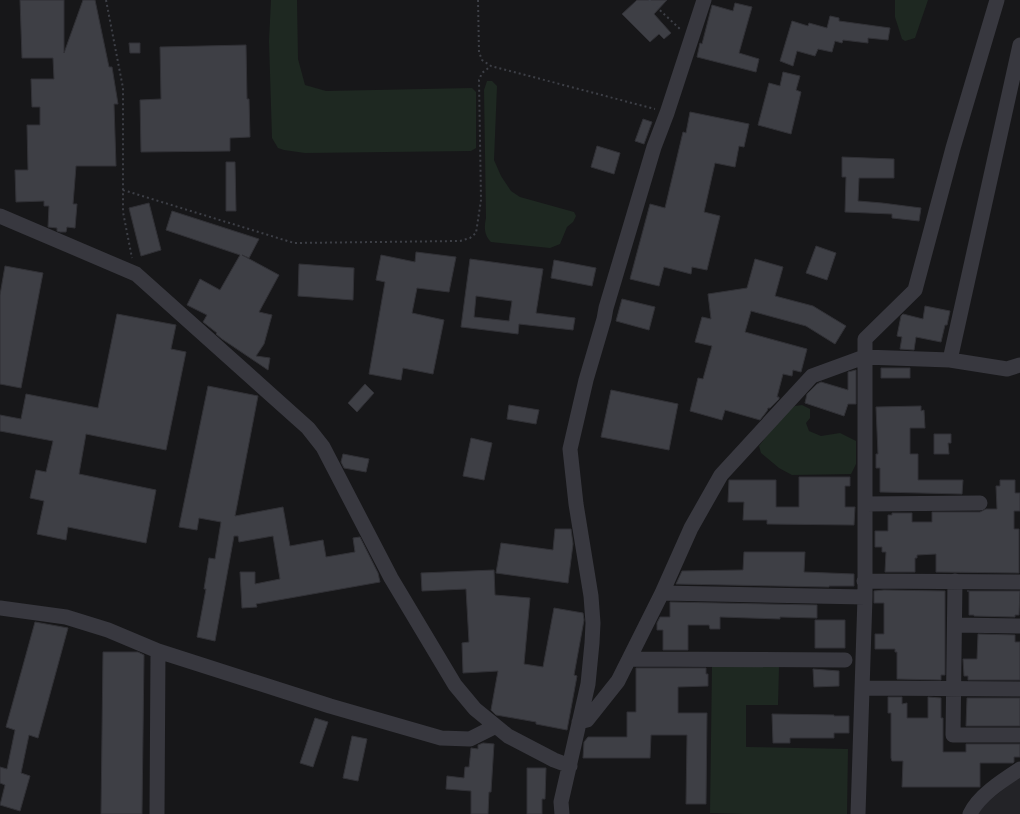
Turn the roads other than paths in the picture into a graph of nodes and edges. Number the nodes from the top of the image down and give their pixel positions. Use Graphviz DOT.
graph roads {
  1 [pos="704,0"];
  2 [pos="996,0"];
  3 [pos="1020,45"];
  4 [pos="0,216"];
  5 [pos="864,357"];
  6 [pos="950,360"];
  7 [pos="1020,365"];
  8 [pos="980,503"];
  9 [pos="865,504"];
  10 [pos="864,581"];
  11 [pos="956,581"];
  12 [pos="1020,582"];
  13 [pos="662,593"];
  14 [pos="865,597"];
  15 [pos="0,608"];
  16 [pos="955,625"];
  17 [pos="1020,626"];
  18 [pos="158,651"];
  19 [pos="629,659"];
  20 [pos="844,660"];
  21 [pos="953,687"];
  22 [pos="862,688"];
  23 [pos="1020,688"];
  24 [pos="578,722"];
  25 [pos="496,726"];
  26 [pos="1020,735"];
  27 [pos="570,766"];
  28 [pos="1020,769"];
  29 [pos="157,814"];
  30 [pos="562,814"];
  31 [pos="858,814"];
  32 [pos="970,814"];
  1 -- 24 [label="street"];
  2 -- 5 [label="street"];
  3 -- 6 [label="street"];
  4 -- 25 [label="street"];
  5 -- 6 [label="street"];
  5 -- 9 [label="street"];
  5 -- 13 [label="street"];
  6 -- 7 [label="street"];
  8 -- 9 [label="street"];
  9 -- 10 [label="street"];
  10 -- 11 [label="street"];
  10 -- 14 [label="street"];
  11 -- 12 [label="street"];
  11 -- 16 [label="street"];
  13 -- 14 [label="street"];
  13 -- 19 [label="street"];
  14 -- 22 [label="street"];
  15 -- 18 [label="street"];
  16 -- 17 [label="street"];
  16 -- 21 [label="street"];
  18 -- 25 [label="street"];
  18 -- 29 [label="street"];
  19 -- 20 [label="street"];
  19 -- 24 [label="street"];
  21 -- 22 [label="street"];
  21 -- 23 [label="street"];
  21 -- 26 [label="street"];
  22 -- 31 [label="street"];
  24 -- 27 [label="street"];
  25 -- 27 [label="street"];
  27 -- 30 [label="street"];
  28 -- 32 [label="street"];
}
